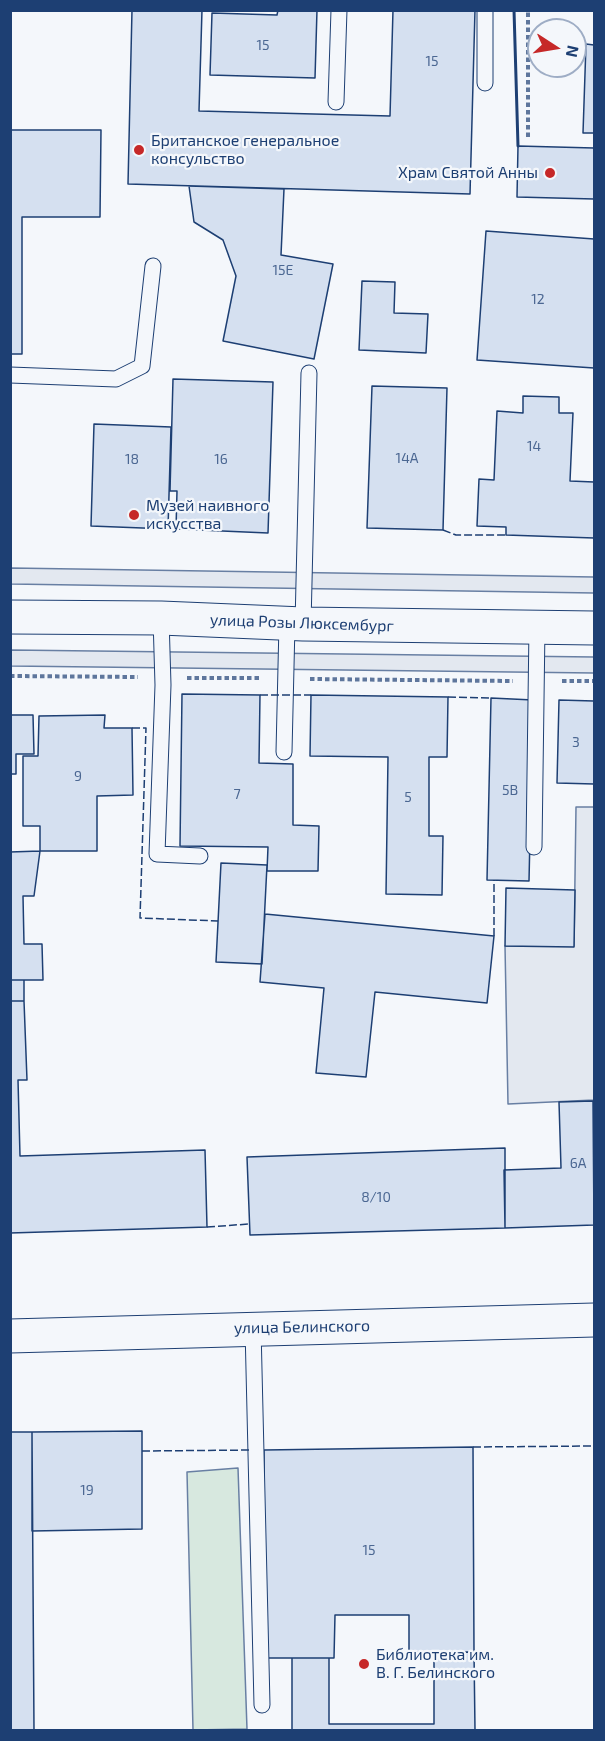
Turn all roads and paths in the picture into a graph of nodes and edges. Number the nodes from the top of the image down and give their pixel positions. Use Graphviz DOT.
graph roads {
  1 [pos="339,10"];
  2 [pos="485,10"];
  3 [pos="528,10"];
  4 [pos="485,83"];
  5 [pos="336,102"];
  6 [pos="528,137"];
  7 [pos="153,266"];
  8 [pos="309,373"];
  9 [pos="10,375"];
  10 [pos="10,617"];
  11 [pos="161,618"];
  12 [pos="295,624"];
  13 [pos="537,627"];
  14 [pos="594,628"];
  15 [pos="284,752"];
  16 [pos="534,846"];
  17 [pos="200,856"];
  18 [pos="594,1320"];
  19 [pos="253,1328"];
  20 [pos="10,1336"];
  21 [pos="262,1705"];
  1 -- 5 [label="lane"];
  2 -- 4 [label="lane"];
  3 -- 6 [label="path"];
  7 -- 9 [label="lane"];
  8 -- 12 [label="lane"];
  10 -- 11 [label="main road, улица Розы Люксембург"];
  11 -- 12 [label="main road, улица Розы Люксембург"];
  11 -- 17 [label="lane"];
  12 -- 13 [label="main road, улица Розы Люксембург"];
  12 -- 15 [label="lane"];
  13 -- 14 [label="main road, улица Розы Люксембург"];
  13 -- 16 [label="lane"];
  18 -- 19 [label="main road, улица Белинского"];
  19 -- 20 [label="main road, улица Белинского"];
  19 -- 21 [label="lane"];
}
